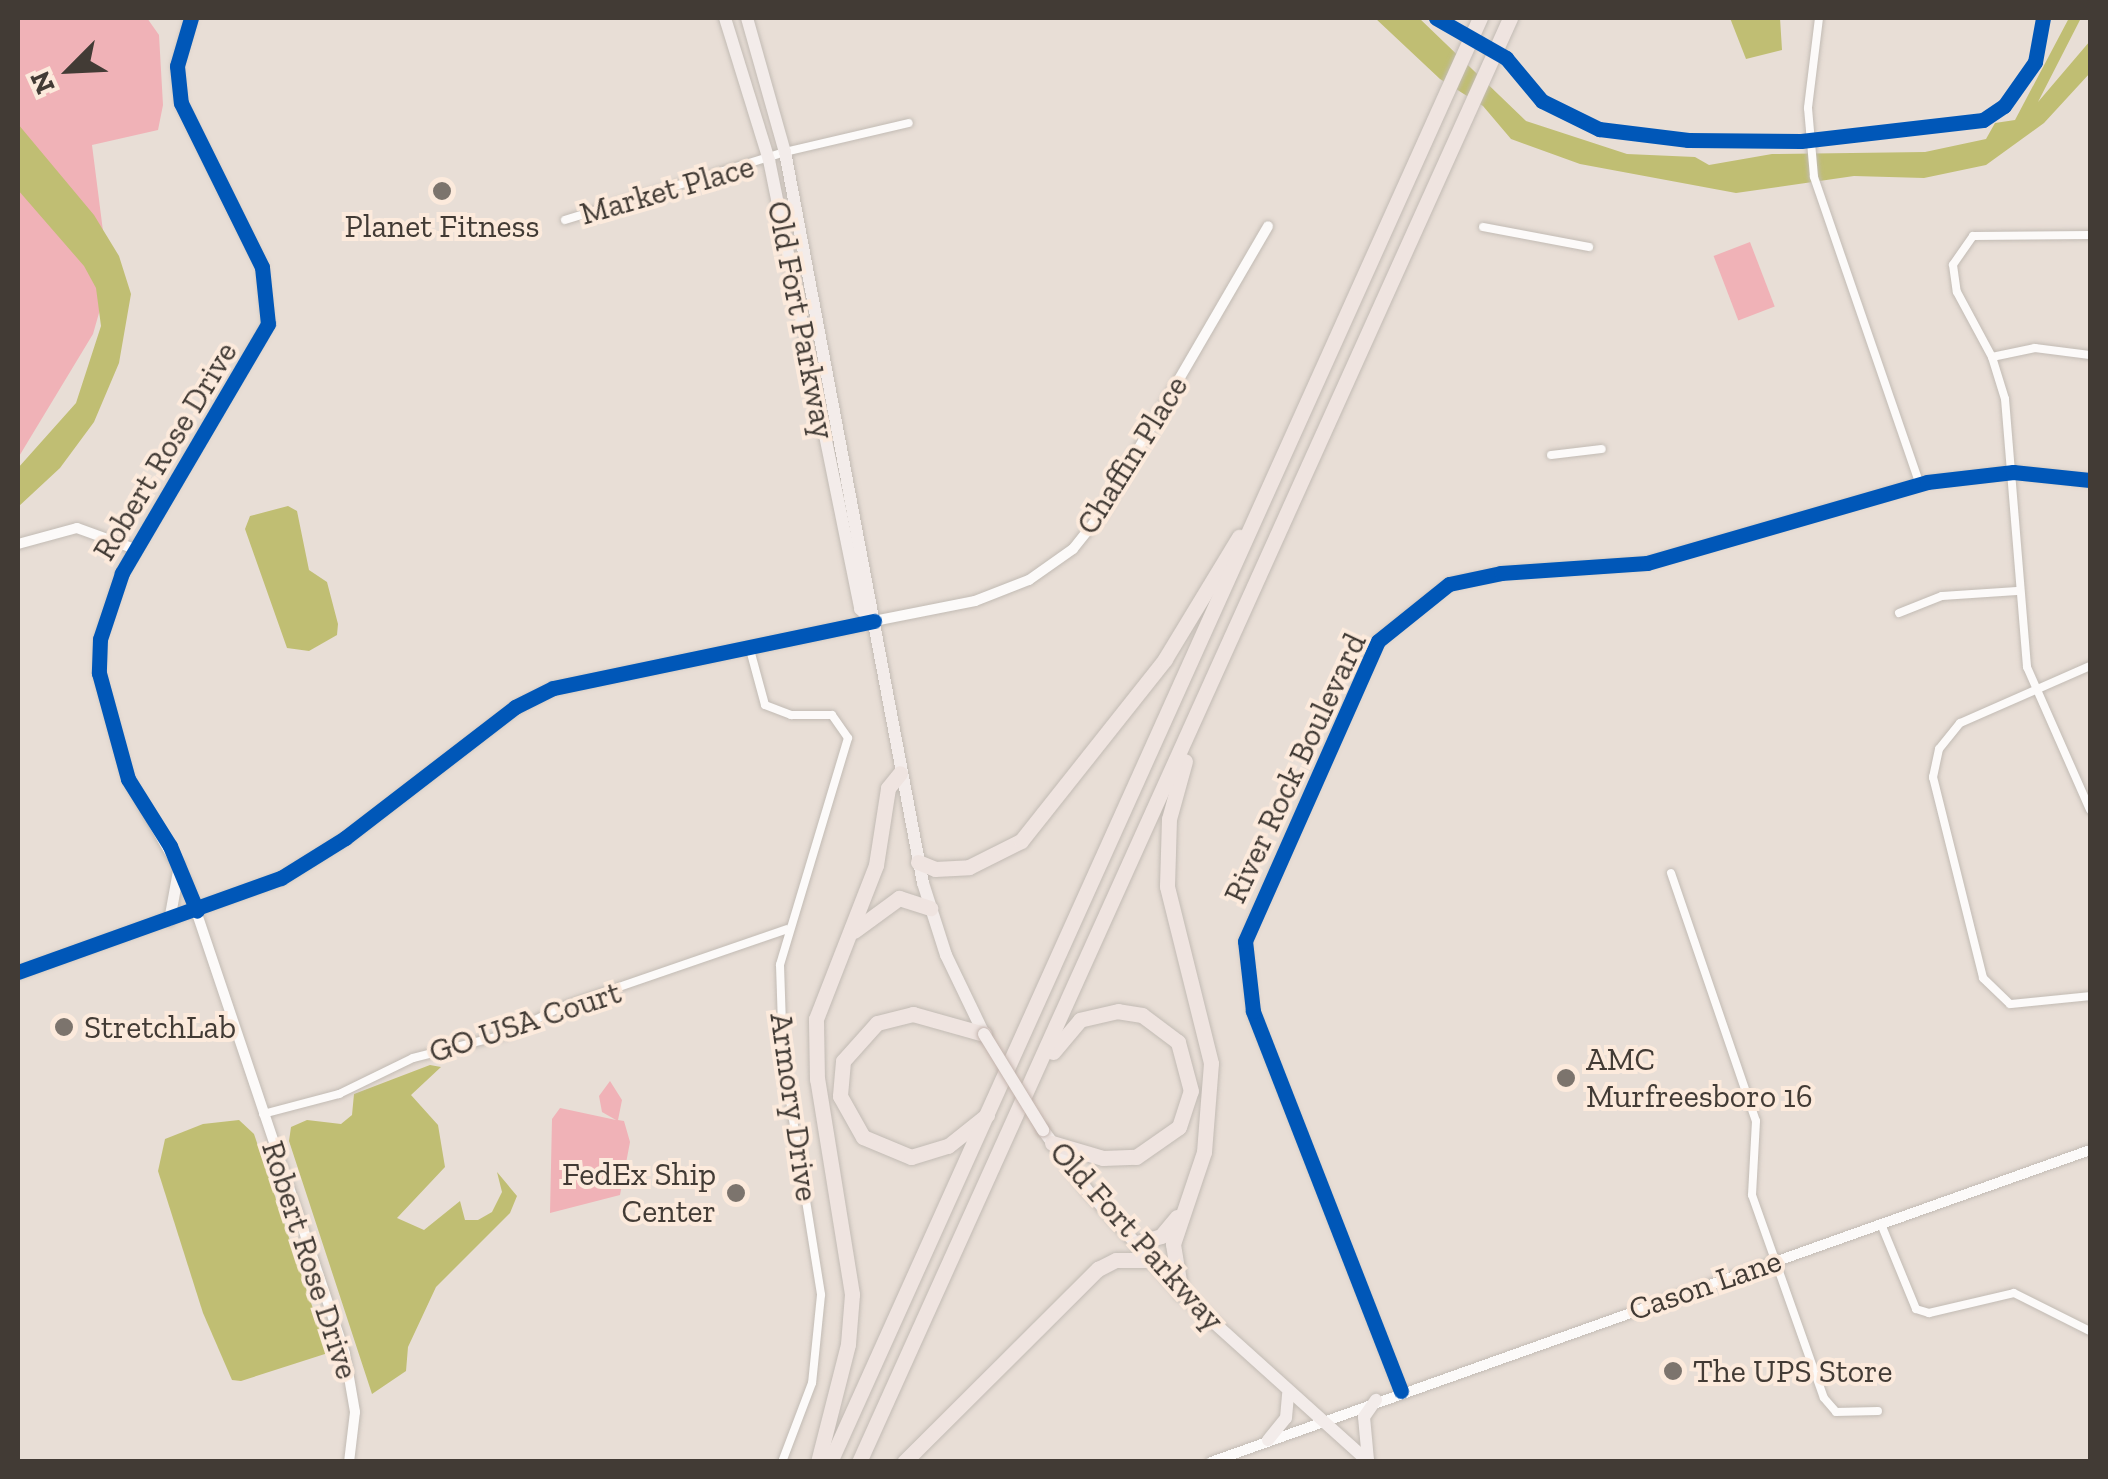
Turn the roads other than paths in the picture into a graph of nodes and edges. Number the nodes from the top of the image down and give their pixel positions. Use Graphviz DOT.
graph roads {
  1 [pos="191,18"];
  2 [pos="725,18"];
  3 [pos="748,18"];
  4 [pos="1480,18"];
  5 [pos="1818,18"];
  6 [pos="1510,19"];
  7 [pos="909,122"];
  8 [pos="785,152"];
  9 [pos="769,160"];
  10 [pos="565,220"];
  11 [pos="1268,226"];
  12 [pos="1484,228"];
  13 [pos="2090,235"];
  14 [pos="1588,247"];
  15 [pos="2090,355"];
  16 [pos="1992,357"];
  17 [pos="1602,449"];
  18 [pos="1552,455"];
  19 [pos="2013,472"];
  20 [pos="1277,474"];
  21 [pos="2090,480"];
  22 [pos="1920,484"];
  23 [pos="18,544"];
  24 [pos="135,548"];
  25 [pos="2017,590"];
  26 [pos="1900,613"];
  27 [pos="874,621"];
  28 [pos="749,646"];
  29 [pos="2090,666"];
  30 [pos="2034,690"];
  31 [pos="1198,714"];
  32 [pos="900,773"];
  33 [pos="2090,810"];
  34 [pos="918,862"];
  35 [pos="179,865"];
  36 [pos="1671,873"];
  37 [pos="930,908"];
  38 [pos="196,911"];
  39 [pos="169,920"];
  40 [pos="787,929"];
  41 [pos="18,972"];
  42 [pos="827,978"];
  43 [pos="2090,996"];
  44 [pos="984,1034"];
  45 [pos="1034,1074"];
  46 [pos="990,1112"];
  47 [pos="263,1114"];
  48 [pos="1048,1136"];
  49 [pos="2090,1150"];
  50 [pos="1185,1202"];
  51 [pos="1880,1224"];
  52 [pos="1137,1243"];
  53 [pos="1152,1260"];
  54 [pos="1775,1261"];
  55 [pos="1181,1292"];
  56 [pos="2090,1330"];
  57 [pos="1401,1391"];
  58 [pos="1288,1394"];
  59 [pos="1376,1400"];
  60 [pos="1878,1411"];
  61 [pos="1319,1420"];
  62 [pos="1268,1440"];
  63 [pos="1368,1461"];
  64 [pos="349,1462"];
  65 [pos="782,1462"];
  66 [pos="818,1462"];
  67 [pos="830,1462"];
  68 [pos="859,1462"];
  69 [pos="904,1462"];
  70 [pos="1211,1462"];
  1 -- 24 [label="street, Robert Rose Drive"];
  2 -- 9 [label="main road, Old Fort Parkway"];
  3 -- 8 [label="main road, Old Fort Parkway"];
  4 -- 20 [label="highway"];
  5 -- 22 [label="street"];
  6 -- 31 [label="highway"];
  7 -- 8 [label="street, Market Place"];
  8 -- 9 [label="street, Market Place"];
  8 -- 27 [label="main road, Old Fort Parkway"];
  9 -- 10 [label="street, Market Place"];
  9 -- 27 [label="main road, Old Fort Parkway"];
  11 -- 27 [label="street, Chaffin Place"];
  12 -- 14 [label="street"];
  13 -- 16 [label="street"];
  15 -- 16 [label="street"];
  16 -- 19 [label="street"];
  17 -- 18 [label="street"];
  19 -- 21 [label="street, River Rock Boulevard"];
  19 -- 22 [label="street, River Rock Boulevard"];
  19 -- 25 [label="street"];
  20 -- 34 [label="highway"];
  20 -- 46 [label="highway"];
  22 -- 57 [label="street, River Rock Boulevard"];
  23 -- 24 [label="street"];
  24 -- 35 [label="street, Robert Rose Drive"];
  25 -- 26 [label="street"];
  25 -- 30 [label="street"];
  27 -- 28 [label="main road"];
  27 -- 32 [label="main road, Old Fort Parkway"];
  28 -- 38 [label="main road"];
  28 -- 40 [label="street, Armory Drive"];
  29 -- 30 [label="street"];
  30 -- 33 [label="street"];
  30 -- 43 [label="street"];
  31 -- 45 [label="highway"];
  31 -- 50 [label="highway"];
  32 -- 34 [label="main road, Old Fort Parkway"];
  32 -- 42 [label="highway"];
  34 -- 37 [label="main road, Old Fort Parkway"];
  35 -- 38 [label="street, Robert Rose Drive"];
  35 -- 39 [label="main road"];
  36 -- 54 [label="street"];
  37 -- 42 [label="highway"];
  37 -- 44 [label="main road, Old Fort Parkway"];
  38 -- 39 [label="main road"];
  38 -- 47 [label="street, Robert Rose Drive"];
  39 -- 41 [label="main road"];
  40 -- 47 [label="street, GO USA Court"];
  40 -- 65 [label="street, Armory Drive"];
  42 -- 66 [label="highway"];
  44 -- 46 [label="highway"];
  44 -- 48 [label="main road, Old Fort Parkway, bridge"];
  45 -- 48 [label="highway"];
  45 -- 68 [label="highway"];
  46 -- 67 [label="highway"];
  47 -- 64 [label="street, Robert Rose Drive"];
  48 -- 52 [label="main road, Old Fort Parkway"];
  49 -- 51 [label="street, Cason Lane"];
  50 -- 52 [label="highway"];
  50 -- 55 [label="highway"];
  51 -- 54 [label="street, Cason Lane"];
  51 -- 56 [label="street"];
  52 -- 53 [label="main road, Old Fort Parkway"];
  53 -- 55 [label="main road, Old Fort Parkway"];
  53 -- 69 [label="highway"];
  54 -- 57 [label="street, Cason Lane"];
  54 -- 60 [label="street"];
  55 -- 58 [label="main road, Old Fort Parkway"];
  57 -- 59 [label="street, Cason Lane"];
  58 -- 61 [label="main road, Old Fort Parkway"];
  58 -- 62 [label="main road"];
  59 -- 61 [label="street, Cason Lane"];
  59 -- 63 [label="main road"];
  61 -- 62 [label="street, Cason Lane"];
  61 -- 63 [label="main road, Old Fort Parkway"];
  62 -- 70 [label="street, Cason Lane"];
}
